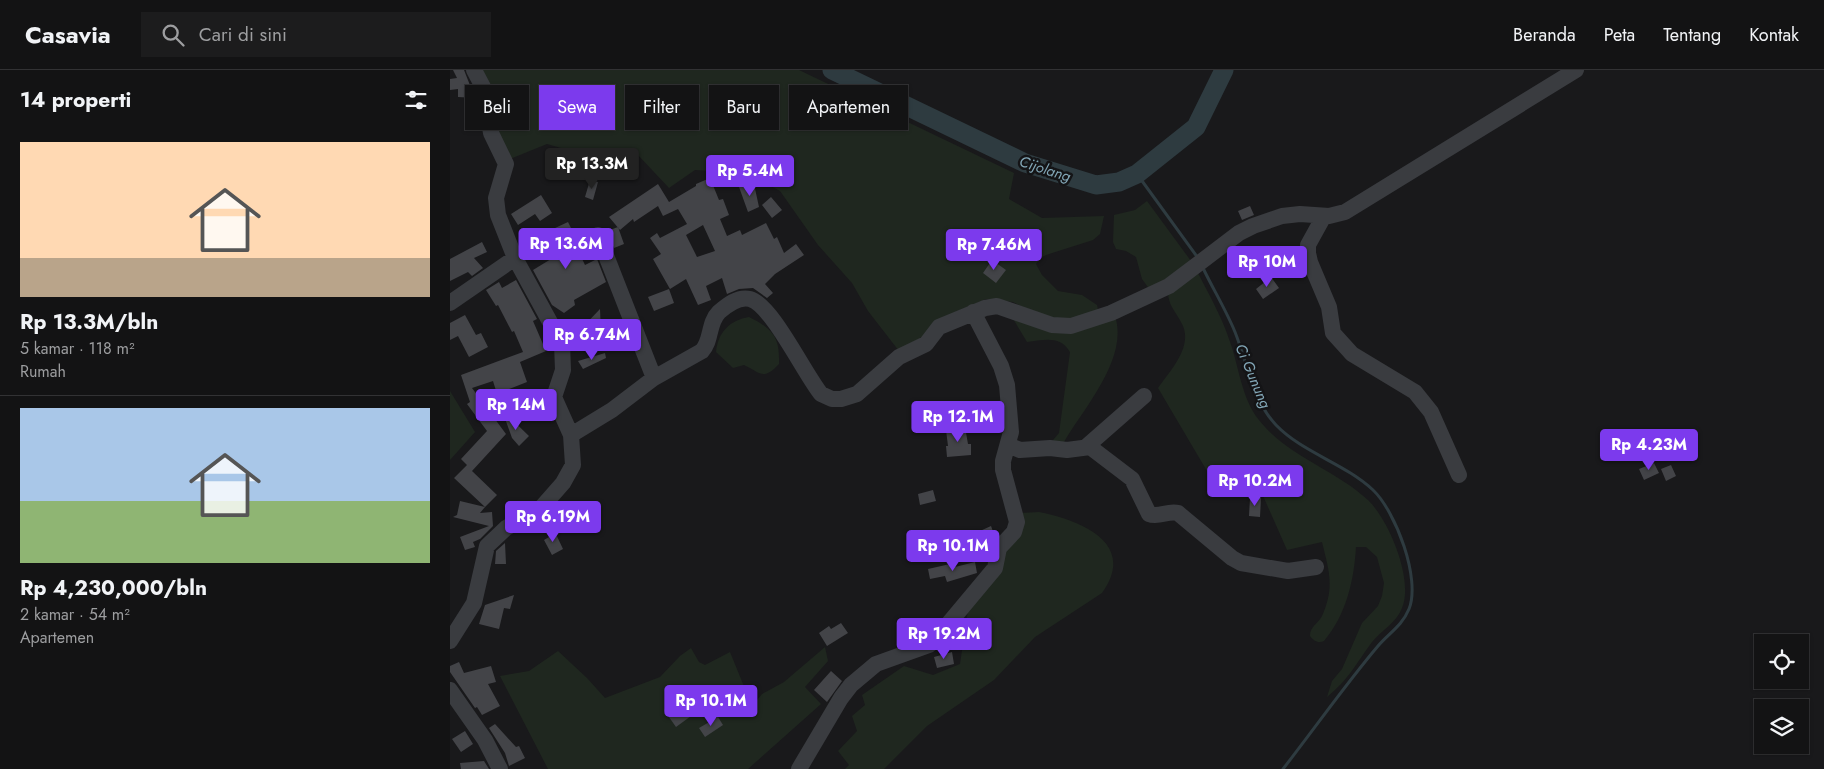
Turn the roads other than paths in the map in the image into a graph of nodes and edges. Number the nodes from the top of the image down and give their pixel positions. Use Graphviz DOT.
graph roads {
  1 [pos="474,70"];
  2 [pos="1576,70"];
  3 [pos="1324,216"];
  4 [pos="598,235"];
  5 [pos="514,258"];
  6 [pos="450,303"];
  7 [pos="973,312"];
  8 [pos="654,378"];
  9 [pos="1144,396"];
  10 [pos="571,435"];
  11 [pos="1008,445"];
  12 [pos="1087,446"];
  13 [pos="1459,475"];
  14 [pos="1316,567"];
  15 [pos="450,641"];
  16 [pos="450,690"];
  17 [pos="500,769"];
  18 [pos="799,769"];
  1 -- 5 [label="street"];
  2 -- 3 [label="street"];
  3 -- 7 [label="street"];
  3 -- 13 [label="street"];
  4 -- 8 [label="street"];
  5 -- 6 [label="street"];
  5 -- 10 [label="street"];
  7 -- 8 [label="street"];
  7 -- 11 [label="street"];
  8 -- 10 [label="street"];
  9 -- 12 [label="street"];
  10 -- 15 [label="street"];
  11 -- 12 [label="street"];
  11 -- 18 [label="street"];
  12 -- 14 [label="street"];
  16 -- 17 [label="street"];
}
